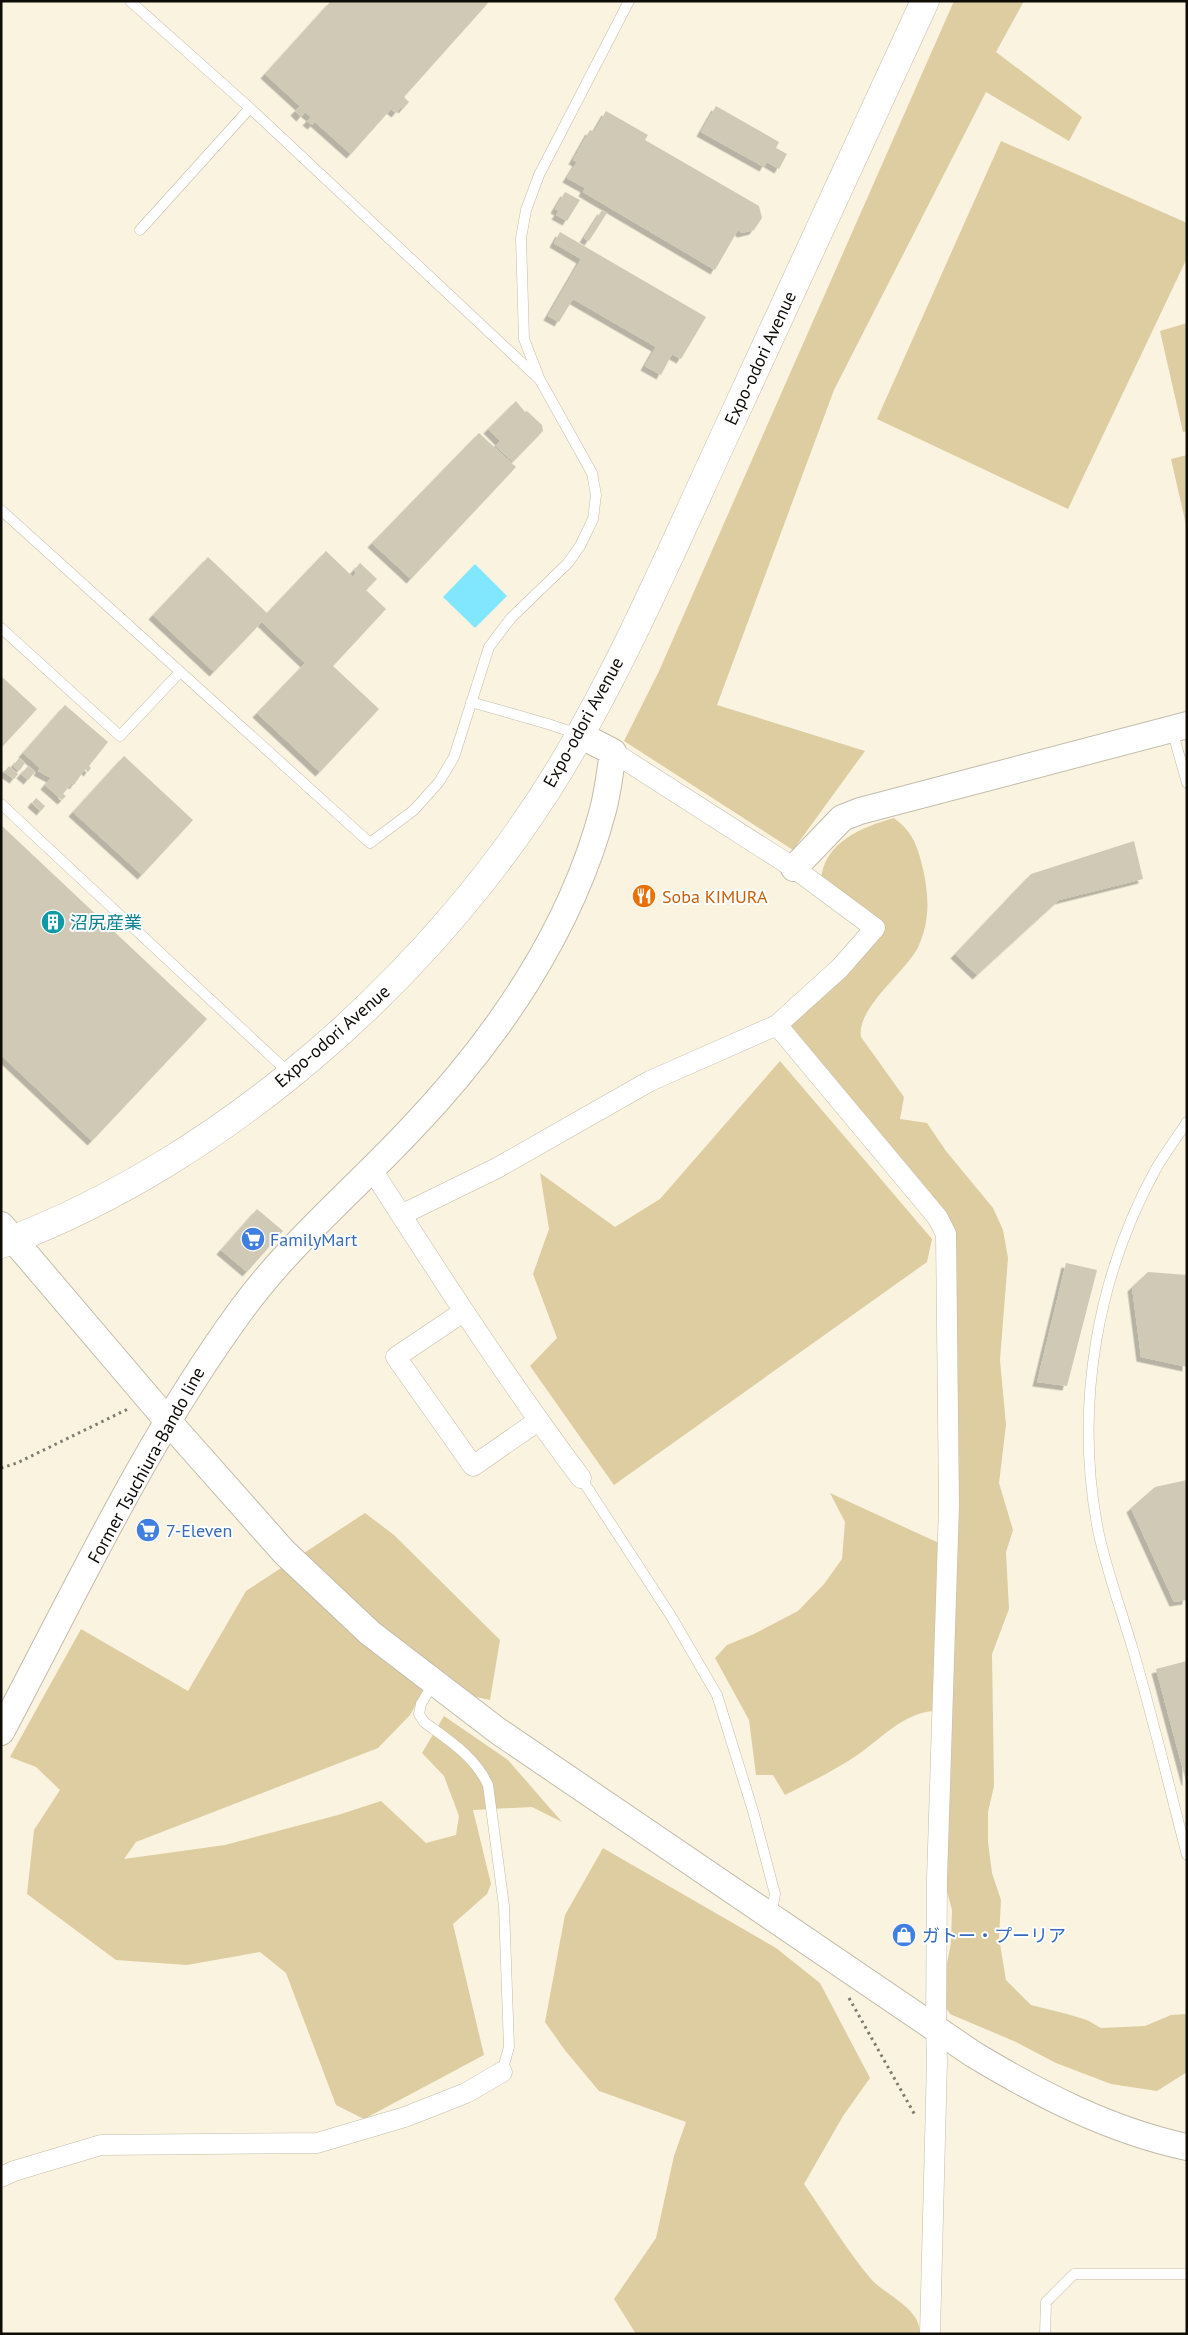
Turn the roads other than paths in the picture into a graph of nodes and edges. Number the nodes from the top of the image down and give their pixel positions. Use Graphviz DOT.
graph roads {
  1 [pos="130,1"];
  2 [pos="629,1"];
  3 [pos="925,1"];
  4 [pos="250,108"];
  5 [pos="140,230"];
  6 [pos="540,380"];
  7 [pos="1,510"];
  8 [pos="1,628"];
  9 [pos="180,672"];
  10 [pos="471,702"];
  11 [pos="1179,728"];
  12 [pos="580,735"];
  13 [pos="613,752"];
  14 [pos="1187,783"];
  15 [pos="1,804"];
  16 [pos="794,868"];
  17 [pos="777,1026"];
  18 [pos="290,1074"];
  19 [pos="1187,1122"];
  20 [pos="371,1168"];
  21 [pos="400,1215"];
  22 [pos="6,1236"];
  23 [pos="463,1312"];
  24 [pos="167,1420"];
  25 [pos="538,1421"];
  26 [pos="581,1478"];
  27 [pos="434,1684"];
  28 [pos="1,1732"];
  29 [pos="1187,1855"];
  30 [pos="770,1917"];
  31 [pos="936,2028"];
  32 [pos="502,2072"];
  33 [pos="1187,2147"];
  34 [pos="1,2177"];
  35 [pos="1187,2274"];
  36 [pos="930,2334"];
  37 [pos="1045,2334"];
  1 -- 4 [label="lane"];
  2 -- 6 [label="lane"];
  3 -- 12 [label="main road, Expo-odori Avenue"];
  4 -- 5 [label="lane"];
  4 -- 6 [label="lane"];
  6 -- 10 [label="lane"];
  7 -- 9 [label="lane"];
  8 -- 9 [label="lane"];
  9 -- 10 [label="lane"];
  10 -- 12 [label="lane"];
  11 -- 14 [label="lane"];
  11 -- 16 [label="street"];
  12 -- 13 [label="street"];
  12 -- 18 [label="main road, Expo-odori Avenue"];
  13 -- 16 [label="street"];
  13 -- 20 [label="street, Former Tsuchiura-Bando line"];
  15 -- 18 [label="lane"];
  16 -- 17 [label="street"];
  17 -- 21 [label="street"];
  17 -- 31 [label="street"];
  18 -- 22 [label="main road, Expo-odori Avenue"];
  19 -- 29 [label="lane"];
  20 -- 21 [label="street"];
  20 -- 24 [label="street, Former Tsuchiura-Bando line"];
  21 -- 23 [label="street"];
  22 -- 24 [label="street"];
  23 -- 25 [label="street"];
  23 -- 25 [label="street"];
  24 -- 27 [label="street"];
  24 -- 28 [label="street, Former Tsuchiura-Bando line"];
  25 -- 26 [label="street"];
  26 -- 30 [label="lane"];
  27 -- 30 [label="street"];
  27 -- 32 [label="lane"];
  30 -- 31 [label="street"];
  31 -- 33 [label="street"];
  31 -- 36 [label="street"];
  32 -- 34 [label="street"];
  35 -- 37 [label="lane"];
}
